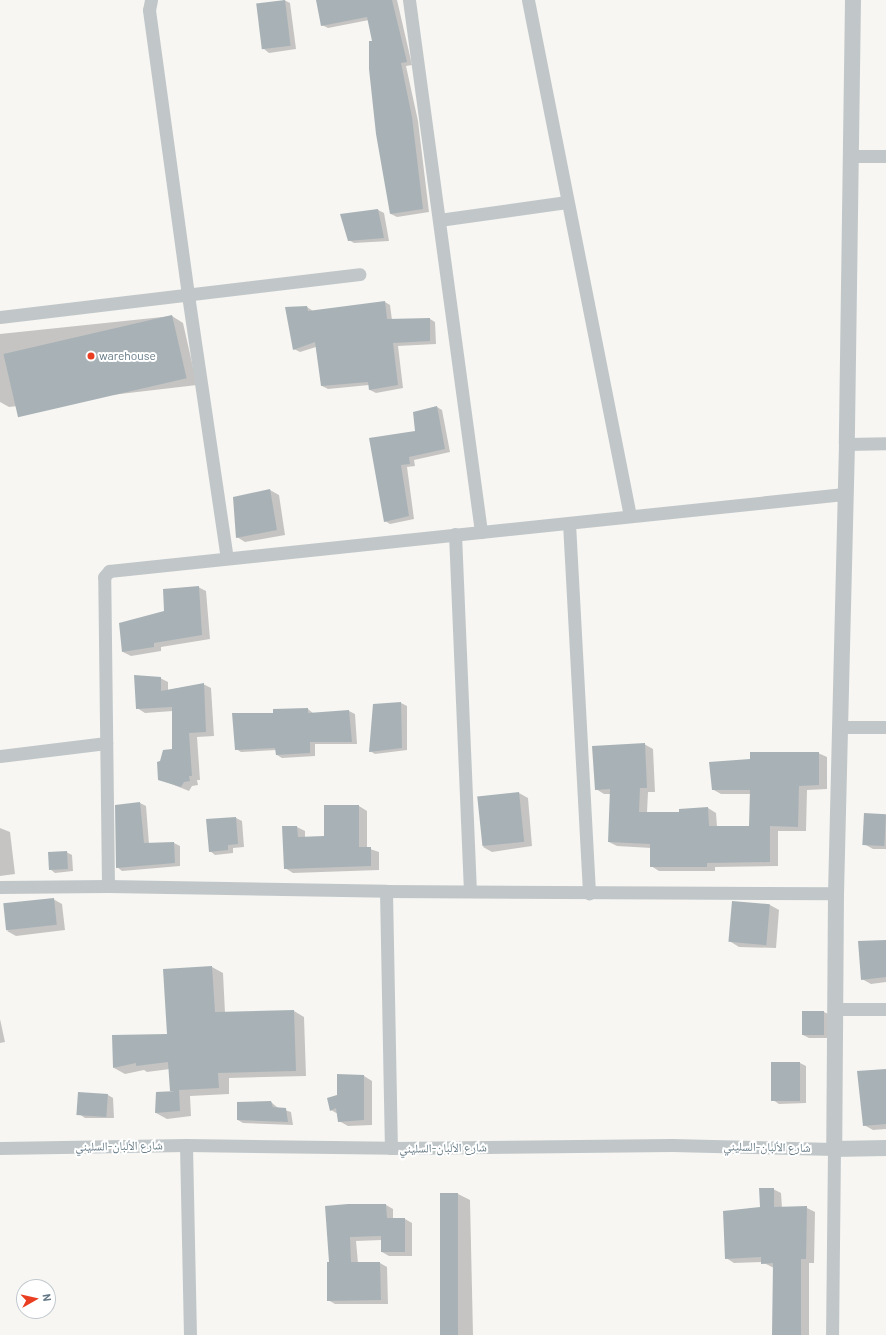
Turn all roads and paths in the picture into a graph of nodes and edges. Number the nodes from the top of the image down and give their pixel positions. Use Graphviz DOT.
graph roads {
  1 [pos="151,0"];
  2 [pos="409,0"];
  3 [pos="528,0"];
  4 [pos="853,0"];
  5 [pos="851,156"];
  6 [pos="886,156"];
  7 [pos="567,202"];
  8 [pos="438,220"];
  9 [pos="359,274"];
  10 [pos="188,295"];
  11 [pos="0,317"];
  12 [pos="847,444"];
  13 [pos="886,444"];
  14 [pos="844,494"];
  15 [pos="630,516"];
  16 [pos="570,523"];
  17 [pos="481,532"];
  18 [pos="455,534"];
  19 [pos="227,558"];
  20 [pos="840,727"];
  21 [pos="886,727"];
  22 [pos="106,742"];
  23 [pos="0,756"];
  24 [pos="108,886"];
  25 [pos="0,887"];
  26 [pos="470,890"];
  27 [pos="386,891"];
  28 [pos="589,892"];
  29 [pos="836,892"];
  30 [pos="837,1009"];
  31 [pos="886,1009"];
  32 [pos="186,1145"];
  33 [pos="0,1148"];
  34 [pos="391,1148"];
  35 [pos="886,1148"];
  36 [pos="834,1149"];
  37 [pos="190,1335"];
  38 [pos="832,1335"];
  1 -- 10 [label="street"];
  2 -- 8 [label="street"];
  3 -- 7 [label="street"];
  4 -- 5 [label="street"];
  5 -- 6 [label="street"];
  5 -- 12 [label="street"];
  7 -- 8 [label="street"];
  7 -- 15 [label="street"];
  8 -- 17 [label="street"];
  9 -- 10 [label="street"];
  10 -- 11 [label="street"];
  10 -- 19 [label="street"];
  12 -- 13 [label="street"];
  12 -- 14 [label="street"];
  14 -- 15 [label="street"];
  14 -- 20 [label="street"];
  15 -- 16 [label="street"];
  16 -- 17 [label="street"];
  16 -- 28 [label="street"];
  17 -- 18 [label="street"];
  18 -- 19 [label="street"];
  18 -- 26 [label="street"];
  19 -- 22 [label="street"];
  20 -- 21 [label="street"];
  20 -- 29 [label="street"];
  22 -- 23 [label="street"];
  22 -- 24 [label="street"];
  24 -- 25 [label="street"];
  24 -- 27 [label="street"];
  26 -- 27 [label="street"];
  26 -- 28 [label="street"];
  27 -- 34 [label="street"];
  28 -- 29 [label="street"];
  29 -- 30 [label="street"];
  30 -- 31 [label="street"];
  30 -- 36 [label="street"];
  32 -- 33 [label="street, شارع الألبان-السليني"];
  32 -- 34 [label="street, شارع الألبان-السليني"];
  32 -- 37 [label="street"];
  34 -- 36 [label="street, شارع الألبان-السليني"];
  35 -- 36 [label="street, شارع الألبان-السليني"];
  36 -- 38 [label="street"];
}
